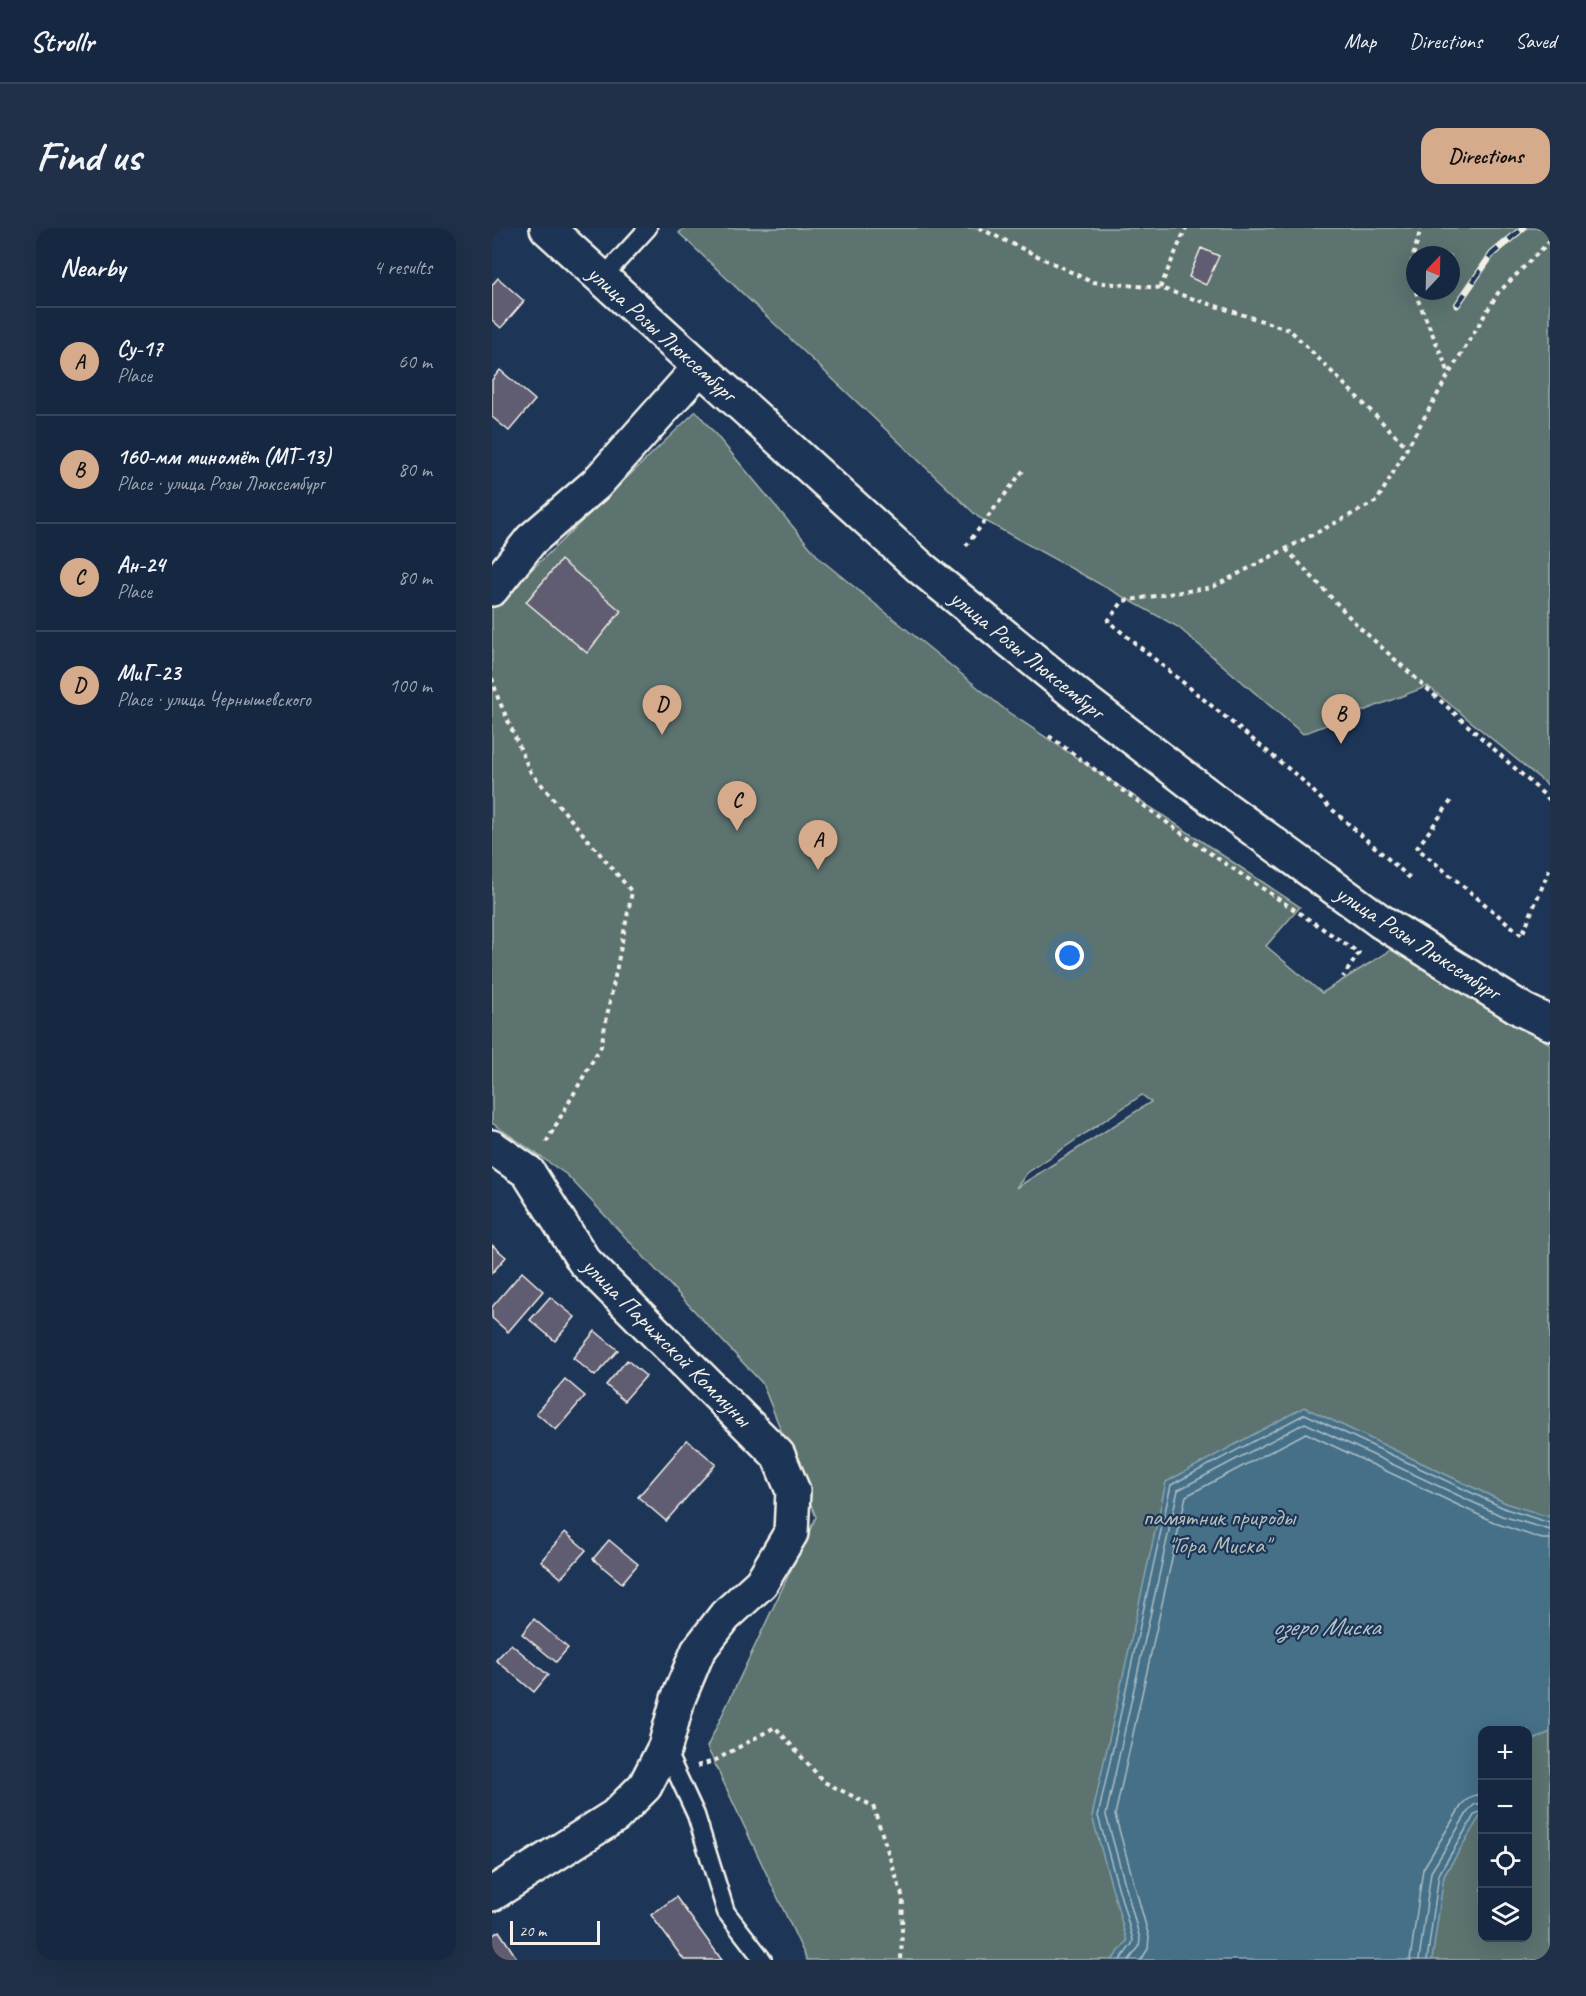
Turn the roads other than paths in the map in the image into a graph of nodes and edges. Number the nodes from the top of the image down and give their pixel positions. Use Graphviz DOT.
graph roads {
  1 [pos="547,228"];
  2 [pos="648,228"];
  3 [pos="603,278"];
  4 [pos="700,367"];
  5 [pos="492,589"];
  6 [pos="1550,1023"];
  7 [pos="492,1147"];
  8 [pos="671,1760"];
  9 [pos="492,1894"];
  10 [pos="763,1960"];
  1 -- 3 [label="street, улица Розы Люксембург"];
  2 -- 3 [label="lane"];
  3 -- 4 [label="street, улица Розы Люксембург"];
  4 -- 5 [label="street"];
  4 -- 6 [label="street, улица Розы Люксембург"];
  7 -- 8 [label="street, улица Парижской Коммуны"];
  8 -- 9 [label="street"];
  8 -- 10 [label="lane"];
}
